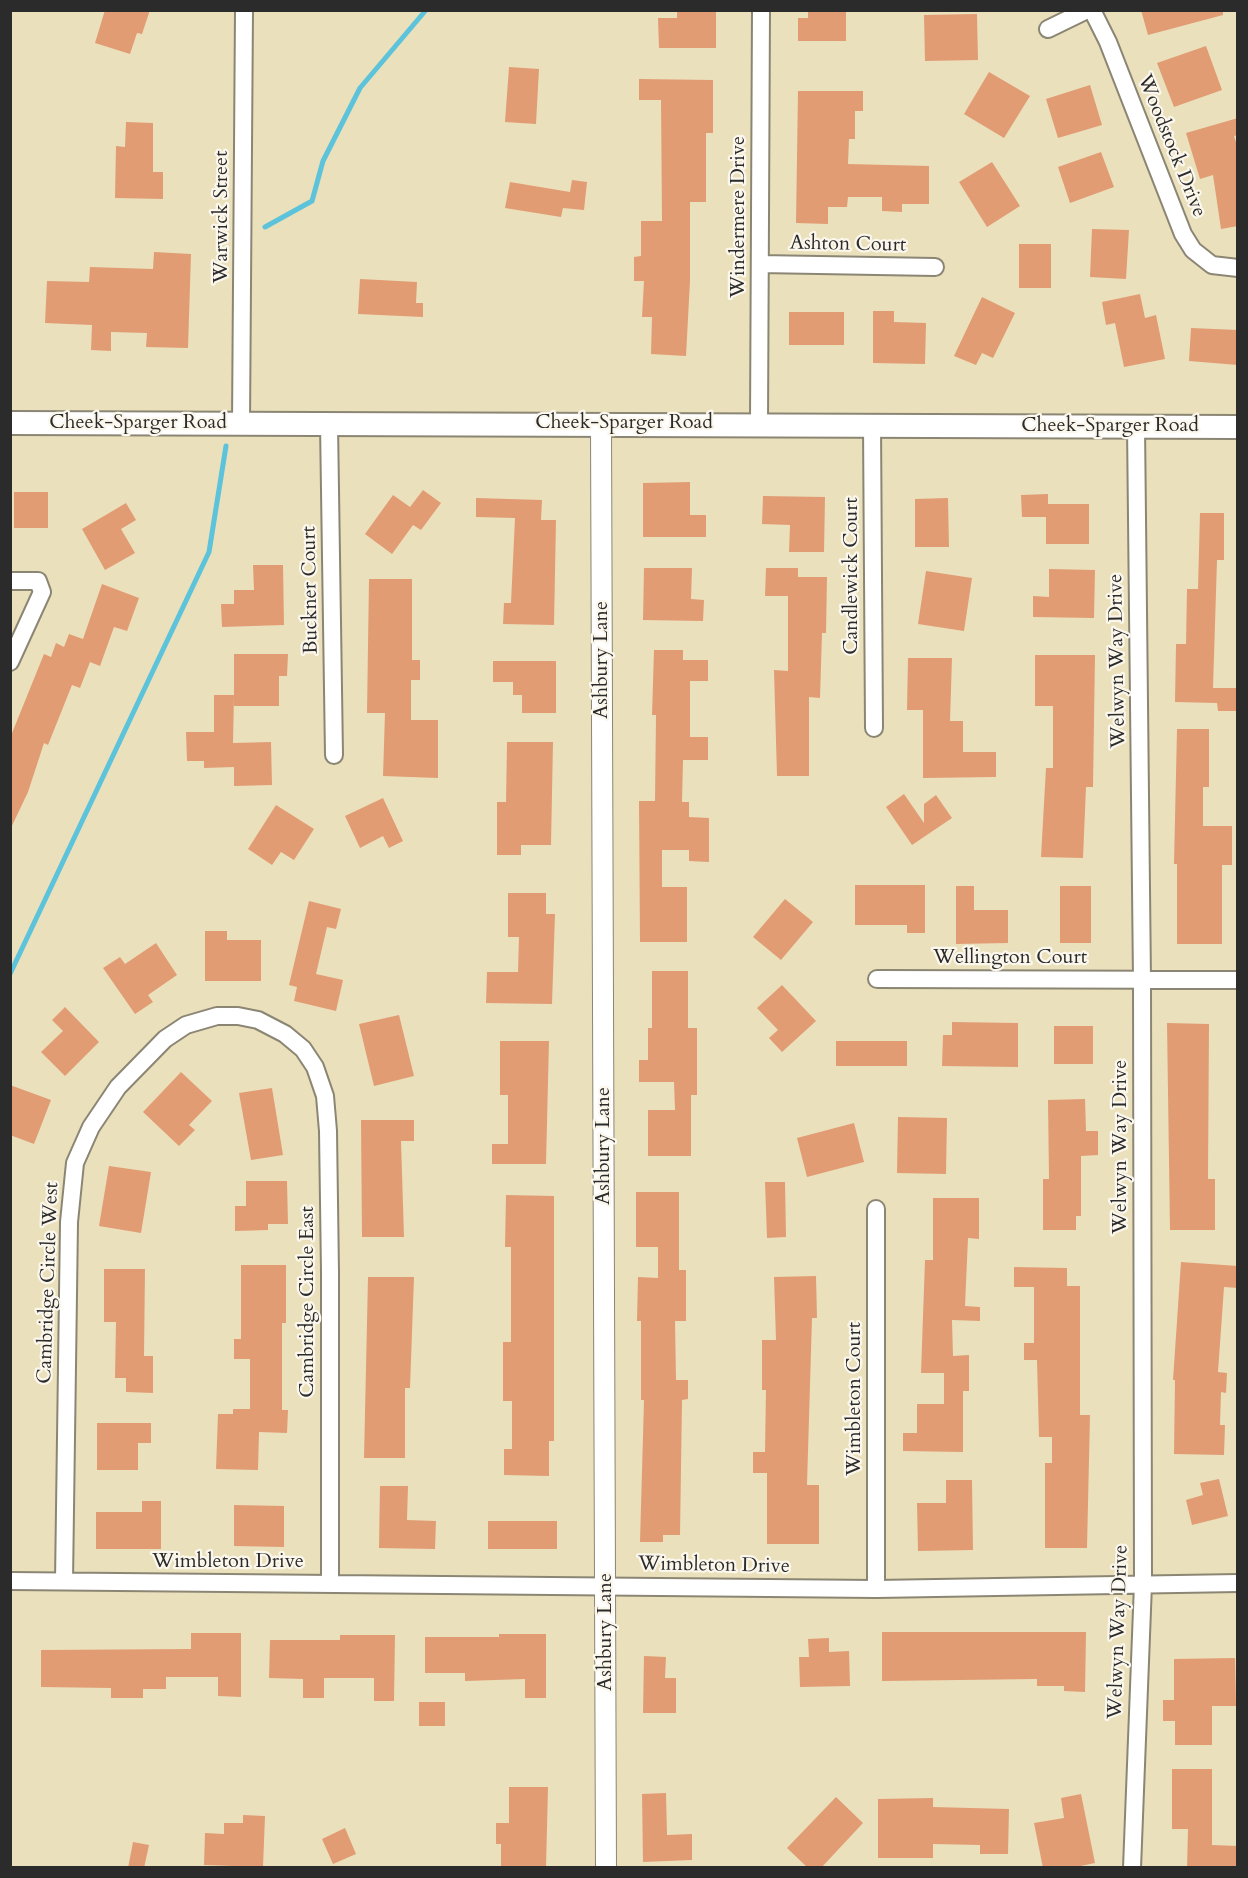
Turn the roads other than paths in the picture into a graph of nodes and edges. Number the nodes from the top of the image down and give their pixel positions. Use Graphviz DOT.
graph roads {
  1 [pos="244,10"];
  2 [pos="761,10"];
  3 [pos="1087,10"];
  4 [pos="1092,10"];
  5 [pos="1048,29"];
  6 [pos="760,264"];
  7 [pos="935,267"];
  8 [pos="1238,268"];
  9 [pos="10,423"];
  10 [pos="241,423"];
  11 [pos="759,423"];
  12 [pos="329,424"];
  13 [pos="601,424"];
  14 [pos="872,424"];
  15 [pos="1136,426"];
  16 [pos="1238,427"];
  17 [pos="10,581"];
  18 [pos="10,663"];
  19 [pos="874,728"];
  20 [pos="334,755"];
  21 [pos="877,979"];
  22 [pos="1142,980"];
  23 [pos="1238,980"];
  24 [pos="285,1034"];
  25 [pos="876,1209"];
  26 [pos="10,1581"];
  27 [pos="64,1581"];
  28 [pos="1238,1583"];
  29 [pos="330,1584"];
  30 [pos="1143,1584"];
  31 [pos="606,1586"];
  32 [pos="876,1589"];
  33 [pos="606,1868"];
  34 [pos="1132,1868"];
  1 -- 10 [label="street, Warwick Street"];
  2 -- 6 [label="street, Windermere Drive"];
  3 -- 5 [label="street"];
  4 -- 8 [label="street, Woodstock Drive"];
  6 -- 7 [label="street, Ashton Court"];
  6 -- 11 [label="street, Windermere Drive"];
  9 -- 10 [label="main road, Cheek-Sparger Road"];
  10 -- 12 [label="main road, Cheek-Sparger Road"];
  11 -- 13 [label="main road, Cheek-Sparger Road"];
  11 -- 14 [label="main road, Cheek-Sparger Road"];
  12 -- 13 [label="main road, Cheek-Sparger Road"];
  12 -- 20 [label="street, Buckner Court"];
  13 -- 31 [label="street, Ashbury Lane"];
  14 -- 15 [label="main road, Cheek-Sparger Road"];
  14 -- 19 [label="street, Candlewick Court"];
  15 -- 16 [label="main road, Cheek-Sparger Road"];
  15 -- 22 [label="street, Welwyn Way Drive"];
  17 -- 18 [label="street"];
  21 -- 22 [label="street, Wellington Court"];
  22 -- 23 [label="street, Wellington Court"];
  22 -- 30 [label="street, Welwyn Way Drive"];
  24 -- 27 [label="street, Cambridge Circle West"];
  24 -- 29 [label="street, Cambridge Circle East"];
  25 -- 32 [label="street, Wimbleton Court"];
  26 -- 27 [label="street, Wimbleton Drive"];
  27 -- 29 [label="street, Wimbleton Drive"];
  28 -- 30 [label="street, Wimbleton Drive"];
  29 -- 31 [label="street, Wimbleton Drive"];
  30 -- 32 [label="street, Wimbleton Drive"];
  30 -- 34 [label="street, Welwyn Way Drive"];
  31 -- 32 [label="street, Wimbleton Drive"];
  31 -- 33 [label="street, Ashbury Lane"];
}
